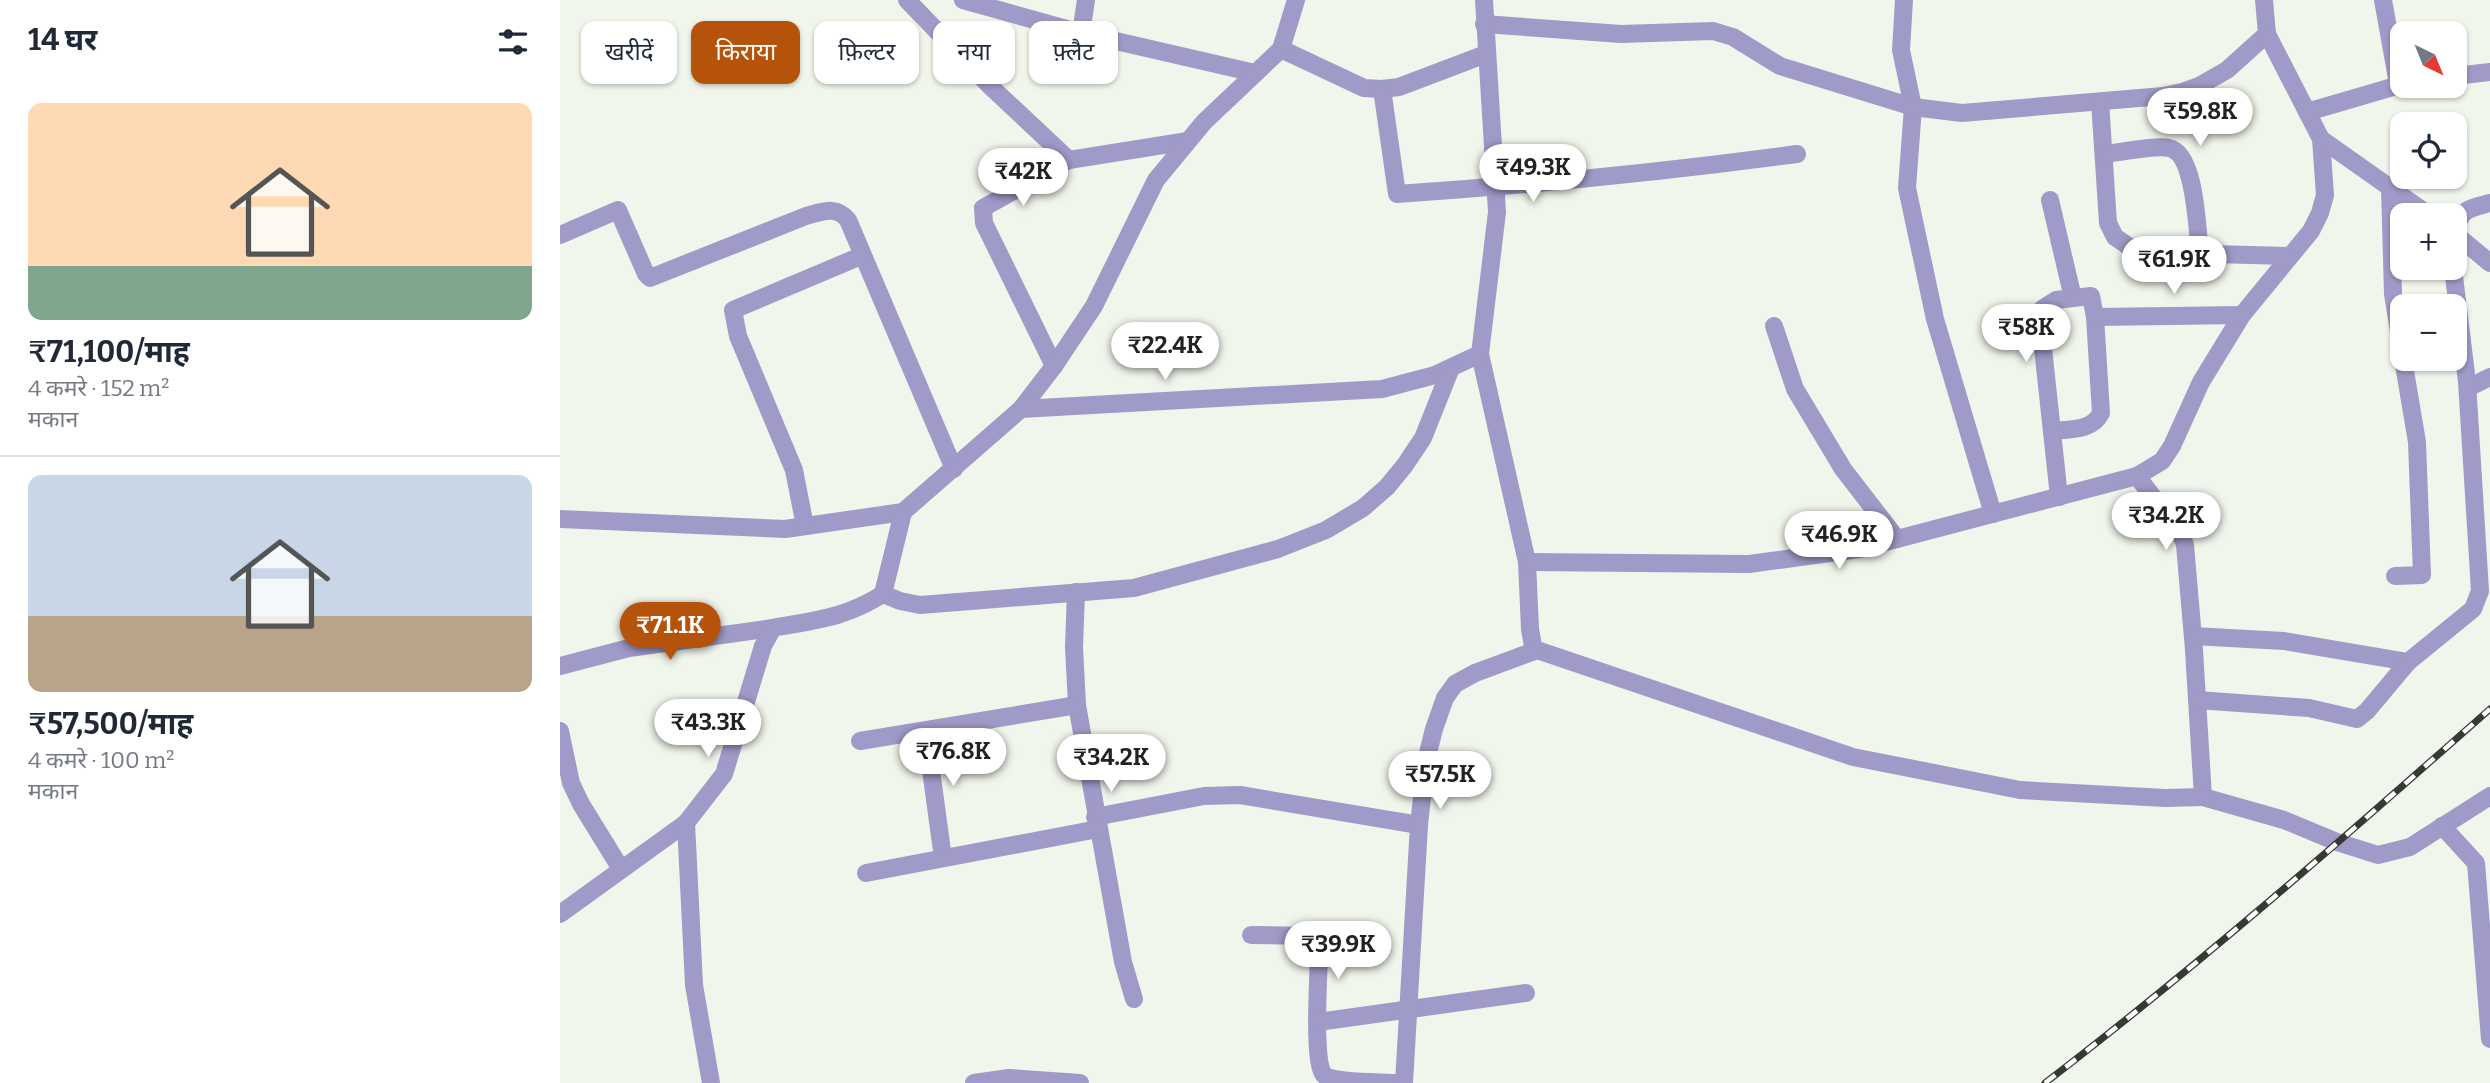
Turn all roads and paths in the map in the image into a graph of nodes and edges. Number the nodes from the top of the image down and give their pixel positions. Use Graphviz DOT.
graph roads {
  1 [pos="963,0"];
  2 [pos="1086,0"];
  3 [pos="1296,0"];
  4 [pos="1484,0"];
  5 [pos="1904,0"];
  6 [pos="2264,0"];
  7 [pos="2383,0"];
  8 [pos="910,1"];
  9 [pos="1038,21"];
  10 [pos="1083,21"];
  11 [pos="1484,24"];
  12 [pos="2267,34"];
  13 [pos="2390,35"];
  14 [pos="1118,42"];
  15 [pos="1281,49"];
  16 [pos="1486,54"];
  17 [pos="2490,72"];
  18 [pos="1255,73"];
  19 [pos="2468,75"];
  20 [pos="2390,87"];
  21 [pos="1382,89"];
  22 [pos="2100,102"];
  23 [pos="1913,107"];
  24 [pos="2307,112"];
  25 [pos="2321,139"];
  26 [pos="1188,141"];
  27 [pos="1797,154"];
  28 [pos="2104,154"];
  29 [pos="1069,160"];
  30 [pos="1495,188"];
  31 [pos="2390,188"];
  32 [pos="2390,189"];
  33 [pos="2391,189"];
  34 [pos="2050,200"];
  35 [pos="2412,203"];
  36 [pos="2490,203"];
  37 [pos="2467,210"];
  38 [pos="560,235"];
  39 [pos="2467,243"];
  40 [pos="2200,254"];
  41 [pos="861,256"];
  42 [pos="2290,256"];
  43 [pos="2490,263"];
  44 [pos="2454,280"];
  45 [pos="2393,294"];
  46 [pos="2073,298"];
  47 [pos="2242,315"];
  48 [pos="2095,317"];
  49 [pos="1774,326"];
  50 [pos="1480,354"];
  51 [pos="1054,366"];
  52 [pos="1451,368"];
  53 [pos="2405,371"];
  54 [pos="2490,377"];
  55 [pos="2468,388"];
  56 [pos="1021,409"];
  57 [pos="2052,431"];
  58 [pos="954,470"];
  59 [pos="2137,476"];
  60 [pos="2059,497"];
  61 [pos="903,512"];
  62 [pos="1993,514"];
  63 [pos="560,519"];
  64 [pos="805,526"];
  65 [pos="1897,539"];
  66 [pos="1527,562"];
  67 [pos="2395,576"];
  68 [pos="1076,592"];
  69 [pos="883,594"];
  70 [pos="774,628"];
  71 [pos="2193,636"];
  72 [pos="1537,650"];
  73 [pos="2408,662"];
  74 [pos="560,666"];
  75 [pos="2197,700"];
  76 [pos="1077,705"];
  77 [pos="560,731"];
  78 [pos="923,732"];
  79 [pos="860,741"];
  80 [pos="2490,796"];
  81 [pos="2203,797"];
  82 [pos="686,823"];
  83 [pos="1097,823"];
  84 [pos="1419,825"];
  85 [pos="2442,826"];
  86 [pos="943,858"];
  87 [pos="621,869"];
  88 [pos="866,873"];
  89 [pos="560,914"];
  90 [pos="1251,934"];
  91 [pos="1526,993"];
  92 [pos="1134,999"];
  93 [pos="1409,1010"];
  94 [pos="1318,1023"];
  95 [pos="2490,1039"];
  96 [pos="711,1083"];
  97 [pos="974,1083"];
  98 [pos="1080,1083"];
  99 [pos="1395,1083"];
  100 [pos="1404,1083"];
  1 -- 9 [label="street"];
  2 -- 10 [label="street"];
  3 -- 15 [label="street"];
  4 -- 11 [label="street"];
  5 -- 23 [label="street"];
  6 -- 12 [label="street"];
  7 -- 13 [label="street"];
  8 -- 29 [label="street"];
  11 -- 16 [label="street"];
  11 -- 23 [label="street"];
  12 -- 22 [label="street"];
  12 -- 24 [label="street"];
  14 -- 18 [label="street"];
  15 -- 18 [label="street"];
  15 -- 21 [label="street"];
  16 -- 21 [label="street"];
  16 -- 30 [label="street"];
  17 -- 19 [label="street"];
  18 -- 26 [label="street"];
  20 -- 24 [label="street"];
  21 -- 30 [label="street"];
  22 -- 23 [label="street"];
  22 -- 28 [label="street"];
  23 -- 62 [label="street"];
  24 -- 25 [label="street"];
  25 -- 31 [label="street"];
  25 -- 42 [label="street"];
  26 -- 29 [label="street"];
  26 -- 51 [label="street"];
  27 -- 30 [label="street"];
  28 -- 40 [label="street"];
  28 -- 40 [label="street"];
  29 -- 51 [label="street"];
  30 -- 50 [label="street"];
  32 -- 45 [label="street"];
  33 -- 35 [label="street"];
  34 -- 46 [label="street"];
  36 -- 37 [label="street"];
  38 -- 41 [label="street"];
  39 -- 43 [label="street"];
  40 -- 42 [label="street"];
  41 -- 58 [label="street"];
  41 -- 64 [label="street"];
  42 -- 47 [label="street"];
  44 -- 55 [label="street"];
  46 -- 48 [label="street"];
  46 -- 57 [label="street"];
  47 -- 48 [label="street"];
  47 -- 59 [label="street"];
  48 -- 57 [label="street"];
  49 -- 65 [label="street"];
  50 -- 52 [label="street"];
  50 -- 66 [label="street"];
  51 -- 56 [label="street"];
  52 -- 56 [label="street"];
  52 -- 68 [label="street"];
  53 -- 67 [label="street"];
  54 -- 55 [label="street"];
  55 -- 73 [label="street"];
  56 -- 58 [label="street"];
  57 -- 60 [label="street"];
  58 -- 61 [label="street"];
  59 -- 60 [label="street"];
  59 -- 71 [label="street"];
  60 -- 62 [label="street"];
  61 -- 64 [label="street"];
  61 -- 69 [label="street"];
  62 -- 65 [label="street"];
  63 -- 64 [label="street"];
  65 -- 66 [label="street"];
  66 -- 72 [label="street"];
  68 -- 69 [label="street"];
  68 -- 76 [label="street"];
  69 -- 70 [label="street"];
  70 -- 74 [label="street"];
  70 -- 82 [label="street"];
  71 -- 73 [label="street"];
  71 -- 75 [label="street"];
  72 -- 81 [label="street"];
  72 -- 84 [label="street"];
  73 -- 75 [label="street"];
  75 -- 81 [label="street"];
  76 -- 78 [label="street"];
  76 -- 83 [label="street"];
  77 -- 87 [label="street"];
  78 -- 79 [label="street"];
  78 -- 86 [label="street"];
  80 -- 85 [label="street"];
  81 -- 85 [label="street"];
  82 -- 87 [label="street"];
  82 -- 96 [label="street"];
  83 -- 84 [label="street"];
  83 -- 86 [label="street"];
  83 -- 92 [label="street"];
  84 -- 93 [label="street"];
  85 -- 95 [label="street"];
  86 -- 88 [label="street"];
  87 -- 89 [label="street"];
  90 -- 94 [label="street"];
  91 -- 93 [label="street"];
  93 -- 94 [label="street"];
  93 -- 100 [label="street"];
  94 -- 99 [label="street"];
  97 -- 98 [label="street"];
}
